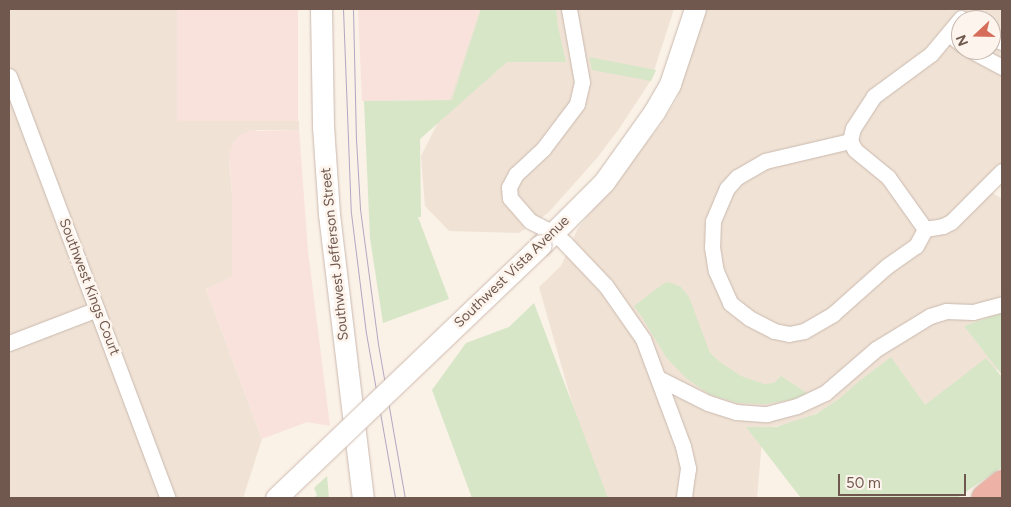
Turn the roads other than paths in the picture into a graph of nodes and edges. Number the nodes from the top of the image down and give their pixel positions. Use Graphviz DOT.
graph roads {
  1 [pos="321,9"];
  2 [pos="569,9"];
  3 [pos="695,9"];
  4 [pos="951,28"];
  5 [pos="948,33"];
  6 [pos="951,36"];
  7 [pos="988,60"];
  8 [pos="1002,68"];
  9 [pos="9,76"];
  10 [pos="850,141"];
  11 [pos="1002,171"];
  12 [pos="925,230"];
  13 [pos="548,239"];
  14 [pos="1002,304"];
  15 [pos="97,309"];
  16 [pos="9,342"];
  17 [pos="660,379"];
  18 [pos="1002,485"];
  19 [pos="168,498"];
  20 [pos="276,498"];
  21 [pos="363,498"];
  22 [pos="684,498"];
  23 [pos="986,498"];
  1 -- 21 [label="main road, Southwest Jefferson Street"];
  2 -- 13 [label="street"];
  3 -- 13 [label="main road, Southwest Vista Avenue"];
  4 -- 5 [label="street"];
  5 -- 6 [label="street"];
  5 -- 10 [label="street"];
  7 -- 8 [label="street"];
  9 -- 15 [label="street, Southwest Kings Court"];
  10 -- 12 [label="street"];
  10 -- 12 [label="street"];
  11 -- 12 [label="street"];
  13 -- 17 [label="street"];
  13 -- 20 [label="main road, Southwest Vista Avenue, bridge"];
  14 -- 17 [label="street"];
  15 -- 16 [label="street"];
  15 -- 19 [label="street, Southwest Kings Court"];
  17 -- 22 [label="street"];
  18 -- 23 [label="highway"];
}
